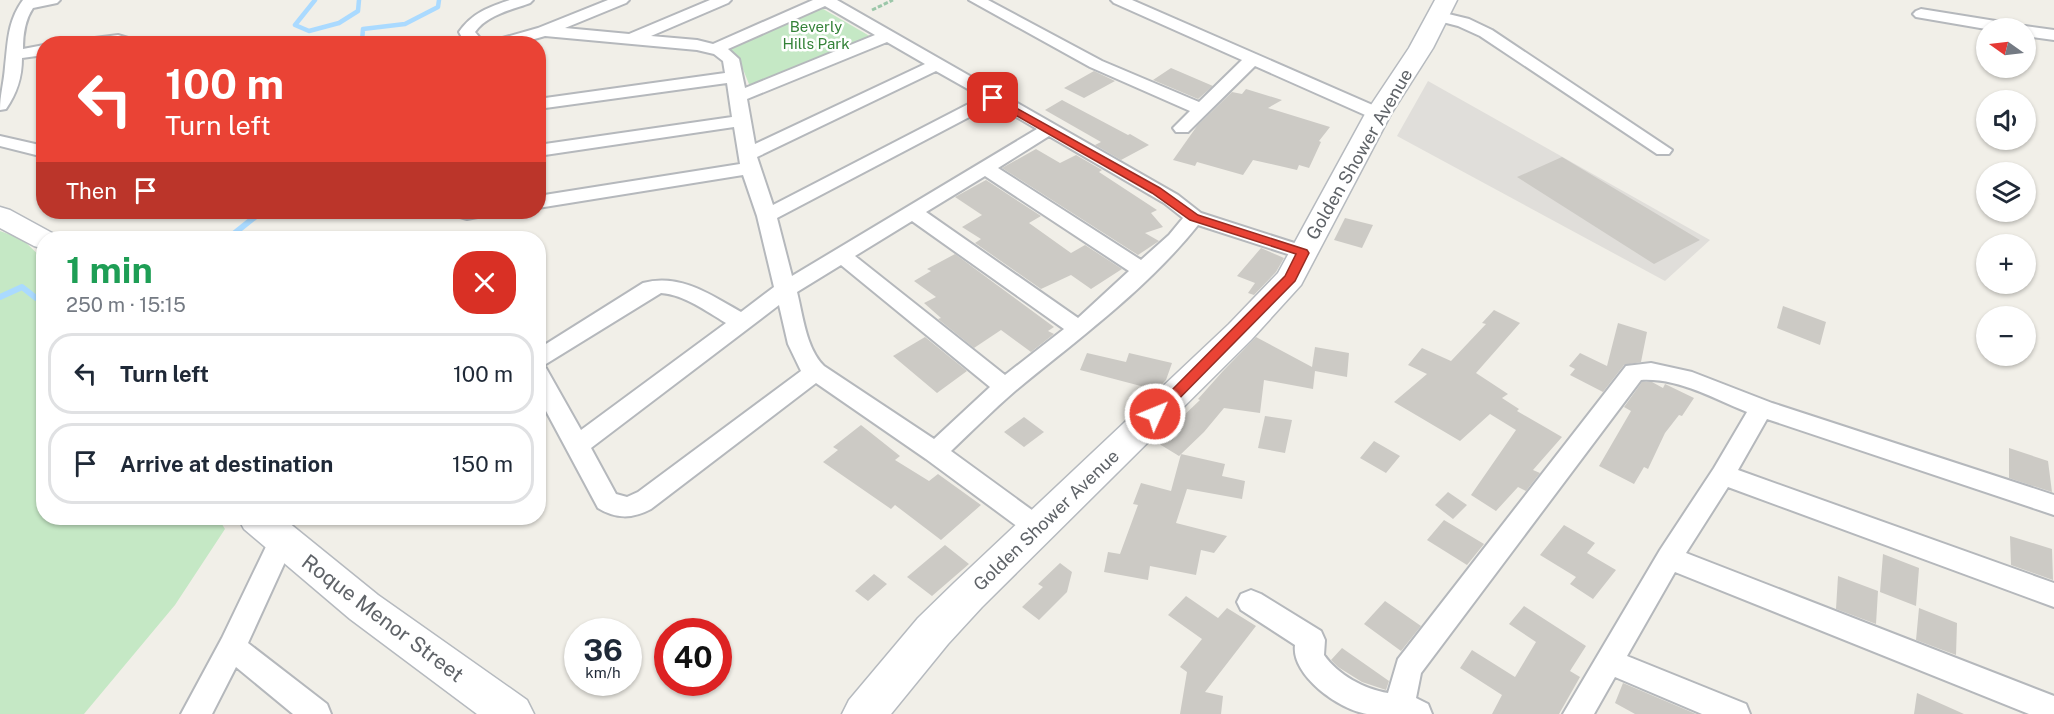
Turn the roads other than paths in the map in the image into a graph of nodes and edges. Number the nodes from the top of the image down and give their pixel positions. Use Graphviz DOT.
graph roads {
  1 [pos="52,0"];
  2 [pos="525,0"];
  3 [pos="621,0"];
  4 [pos="723,0"];
  5 [pos="826,0"];
  6 [pos="977,0"];
  7 [pos="1119,0"];
  8 [pos="29,2"];
  9 [pos="1441,8"];
  10 [pos="1922,15"];
  11 [pos="1976,23"];
  12 [pos="544,31"];
  13 [pos="2036,33"];
  14 [pos="2054,35"];
  15 [pos="469,36"];
  16 [pos="526,36"];
  17 [pos="887,36"];
  18 [pos="629,40"];
  19 [pos="715,49"];
  20 [pos="36,54"];
  21 [pos="1252,59"];
  22 [pos="937,64"];
  23 [pos="9,67"];
  24 [pos="735,87"];
  25 [pos="993,98"];
  26 [pos="546,103"];
  27 [pos="0,105"];
  28 [pos="1201,109"];
  29 [pos="1378,114"];
  30 [pos="740,121"];
  31 [pos="1182,128"];
  32 [pos="1049,129"];
  33 [pos="0,141"];
  34 [pos="36,150"];
  35 [pos="546,150"];
  36 [pos="1663,150"];
  37 [pos="749,161"];
  38 [pos="986,169"];
  39 [pos="546,200"];
  40 [pos="911,211"];
  41 [pos="0,216"];
  42 [pos="767,216"];
  43 [pos="1194,217"];
  44 [pos="36,236"];
  45 [pos="1303,253"];
  46 [pos="841,255"];
  47 [pos="1143,271"];
  48 [pos="785,290"];
  49 [pos="742,322"];
  50 [pos="1079,329"];
  51 [pos="546,355"];
  52 [pos="816,372"];
  53 [pos="1005,387"];
  54 [pos="546,388"];
  55 [pos="1761,408"];
  56 [pos="578,445"];
  57 [pos="935,452"];
  58 [pos="1723,475"];
  59 [pos="2054,505"];
  60 [pos="1038,528"];
  61 [pos="270,529"];
  62 [pos="1669,558"];
  63 [pos="2054,595"];
  64 [pos="1251,602"];
  65 [pos="232,647"];
  66 [pos="1608,661"];
  67 [pos="1409,710"];
  68 [pos="2054,710"];
  69 [pos="196,714"];
  70 [pos="316,714"];
  71 [pos="512,714"];
  72 [pos="864,714"];
  73 [pos="1578,714"];
  74 [pos="1735,714"];
  1 -- 8 [label="street"];
  2 -- 15 [label="street"];
  3 -- 12 [label="street"];
  4 -- 18 [label="street"];
  5 -- 17 [label="street"];
  5 -- 19 [label="street"];
  6 -- 28 [label="street"];
  7 -- 21 [label="street"];
  8 -- 23 [label="street"];
  9 -- 29 [label="street, Golden Shower Avenue"];
  9 -- 36 [label="street"];
  10 -- 11 [label="street"];
  12 -- 16 [label="street"];
  12 -- 18 [label="street"];
  13 -- 14 [label="street"];
  17 -- 22 [label="street"];
  17 -- 24 [label="street"];
  18 -- 19 [label="street"];
  19 -- 24 [label="street"];
  20 -- 23 [label="street"];
  21 -- 28 [label="street"];
  21 -- 29 [label="street"];
  22 -- 25 [label="street"];
  22 -- 37 [label="street"];
  23 -- 27 [label="street"];
  24 -- 26 [label="street"];
  24 -- 30 [label="street"];
  25 -- 32 [label="street"];
  25 -- 42 [label="street"];
  28 -- 31 [label="street"];
  29 -- 45 [label="street, Golden Shower Avenue"];
  30 -- 35 [label="street"];
  30 -- 37 [label="street"];
  32 -- 38 [label="street"];
  32 -- 43 [label="street"];
  33 -- 34 [label="street"];
  37 -- 39 [label="street"];
  37 -- 42 [label="street"];
  38 -- 40 [label="street"];
  38 -- 47 [label="street"];
  40 -- 46 [label="street"];
  40 -- 50 [label="street"];
  41 -- 44 [label="street"];
  42 -- 48 [label="street"];
  43 -- 45 [label="street"];
  43 -- 47 [label="street"];
  45 -- 60 [label="street, Golden Shower Avenue"];
  46 -- 48 [label="street"];
  46 -- 53 [label="street"];
  47 -- 50 [label="street"];
  48 -- 49 [label="street"];
  48 -- 52 [label="street"];
  49 -- 51 [label="street"];
  49 -- 56 [label="street"];
  50 -- 53 [label="street"];
  52 -- 56 [label="street"];
  52 -- 57 [label="street"];
  53 -- 57 [label="street"];
  54 -- 56 [label="street"];
  55 -- 58 [label="street"];
  55 -- 59 [label="street"];
  55 -- 67 [label="street"];
  57 -- 60 [label="street"];
  58 -- 62 [label="street"];
  58 -- 63 [label="street"];
  60 -- 72 [label="street, Golden Shower Avenue"];
  61 -- 65 [label="street"];
  61 -- 71 [label="street, Roque Menor Street"];
  62 -- 66 [label="street"];
  62 -- 68 [label="street"];
  64 -- 67 [label="street"];
  65 -- 69 [label="street"];
  65 -- 70 [label="street"];
  66 -- 73 [label="street"];
  66 -- 74 [label="street"];
}
